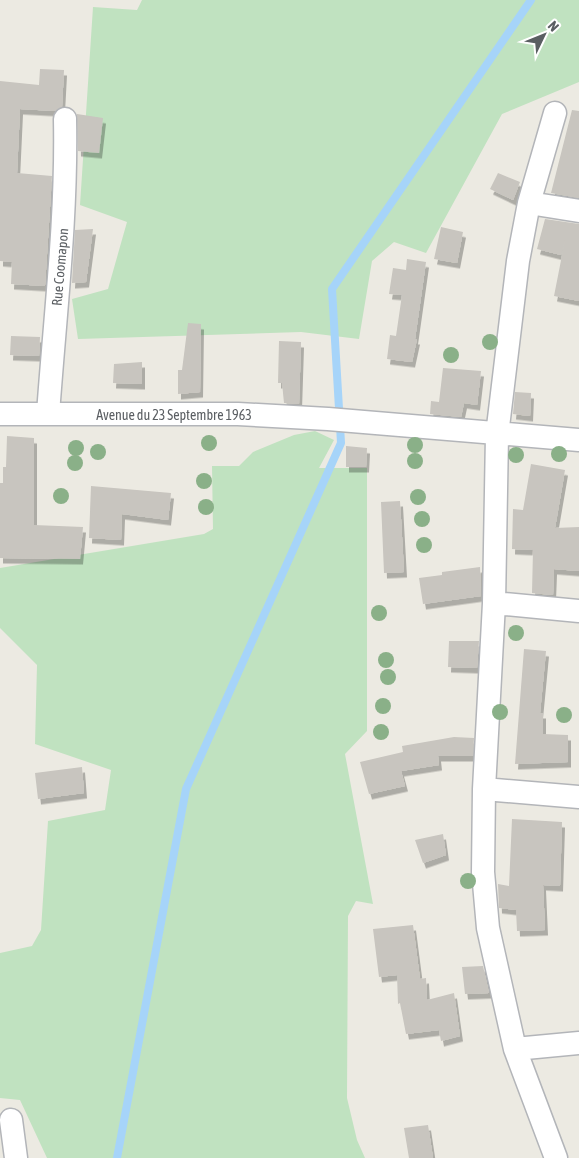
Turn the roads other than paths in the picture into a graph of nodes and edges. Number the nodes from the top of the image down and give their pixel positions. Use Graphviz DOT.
graph roads {
  1 [pos="555,113"];
  2 [pos="65,119"];
  3 [pos="529,203"];
  4 [pos="579,211"];
  5 [pos="0,414"];
  6 [pos="48,414"];
  7 [pos="497,435"];
  8 [pos="579,440"];
  9 [pos="494,603"];
  10 [pos="579,611"];
  11 [pos="484,789"];
  12 [pos="579,797"];
  13 [pos="579,1043"];
  14 [pos="515,1049"];
  15 [pos="11,1120"];
  16 [pos="16,1158"];
  17 [pos="556,1158"];
  1 -- 3 [label="street"];
  2 -- 6 [label="street, Rue Coomapon"];
  3 -- 4 [label="street"];
  3 -- 7 [label="street"];
  5 -- 6 [label="street, Avenue du 23 Septembre 1963"];
  6 -- 7 [label="street, Avenue du 23 Septembre 1963"];
  7 -- 8 [label="street, Avenue du 23 Septembre 1963"];
  7 -- 9 [label="street"];
  9 -- 10 [label="street"];
  9 -- 11 [label="street"];
  11 -- 12 [label="street"];
  11 -- 14 [label="street"];
  13 -- 14 [label="street"];
  14 -- 17 [label="street"];
  15 -- 16 [label="street"];
}
